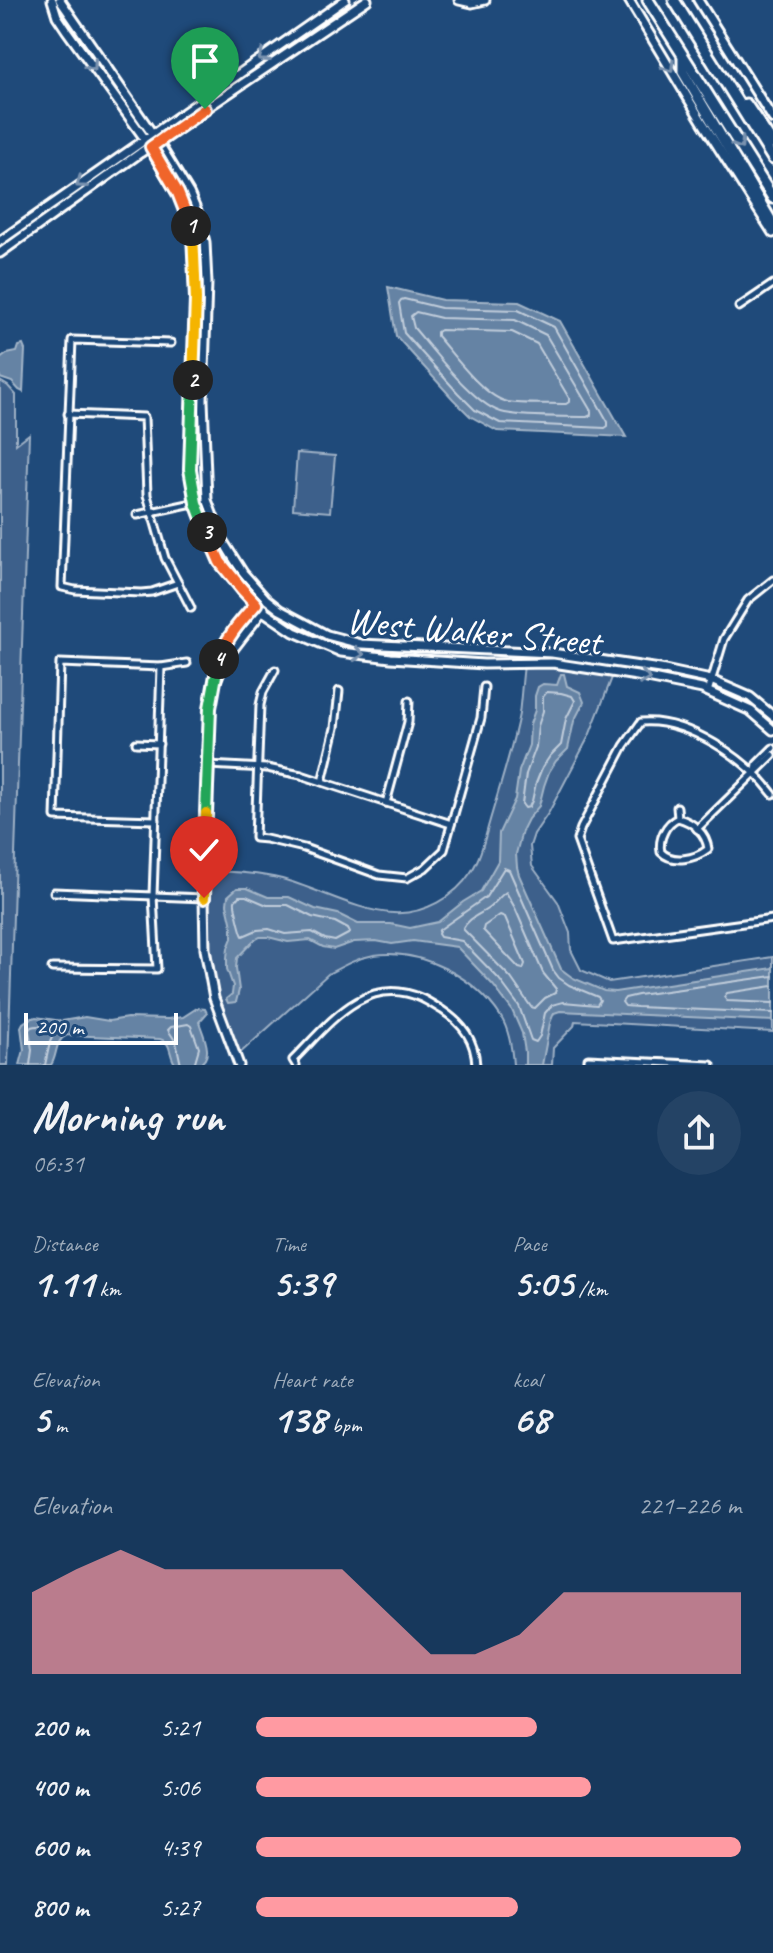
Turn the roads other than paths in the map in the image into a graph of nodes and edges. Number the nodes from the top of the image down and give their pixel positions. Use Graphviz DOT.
graph roads {
  1 [pos="52,0"];
  2 [pos="60,0"];
  3 [pos="345,0"];
  4 [pos="367,0"];
  5 [pos="459,0"];
  6 [pos="485,0"];
  7 [pos="629,0"];
  8 [pos="648,0"];
  9 [pos="674,0"];
  10 [pos="698,0"];
  11 [pos="682,54"];
  12 [pos="708,54"];
  13 [pos="773,119"];
  14 [pos="149,136"];
  15 [pos="154,144"];
  16 [pos="773,144"];
  17 [pos="773,159"];
  18 [pos="773,198"];
  19 [pos="773,231"];
  20 [pos="0,241"];
  21 [pos="0,253"];
  22 [pos="773,284"];
  23 [pos="739,307"];
  24 [pos="171,343"];
  25 [pos="68,414"];
  26 [pos="207,500"];
  27 [pos="196,503"];
  28 [pos="151,512"];
  29 [pos="137,515"];
  30 [pos="773,580"];
  31 [pos="178,583"];
  32 [pos="266,599"];
  33 [pos="256,604"];
  34 [pos="191,608"];
  35 [pos="263,611"];
  36 [pos="187,663"];
  37 [pos="161,667"];
  38 [pos="275,670"];
  39 [pos="711,680"];
  40 [pos="215,684"];
  41 [pos="484,687"];
  42 [pos="339,691"];
  43 [pos="708,692"];
  44 [pos="409,701"];
  45 [pos="773,716"];
  46 [pos="773,730"];
  47 [pos="136,743"];
  48 [pos="159,744"];
  49 [pos="773,748"];
  50 [pos="773,755"];
  51 [pos="208,765"];
  52 [pos="257,768"];
  53 [pos="755,772"];
  54 [pos="322,782"];
  55 [pos="773,794"];
  56 [pos="386,803"];
  57 [pos="677,807"];
  58 [pos="678,818"];
  59 [pos="156,820"];
  60 [pos="451,824"];
  61 [pos="697,829"];
  62 [pos="54,892"];
  63 [pos="153,896"];
  64 [pos="204,898"];
  65 [pos="773,919"];
  66 [pos="52,968"];
  67 [pos="295,1062"];
  68 [pos="588,1062"];
  69 [pos="239,1065"];
  70 [pos="476,1065"];
  71 [pos="711,1065"];
  1 -- 14 [label="street, West Walker Street, one-way"];
  2 -- 14 [label="street, West Walker Street"];
  3 -- 14 [label="street, one-way"];
  4 -- 15 [label="street"];
  5 -- 6 [label="street"];
  7 -- 19 [label="street, one-way"];
  8 -- 11 [label="highway"];
  9 -- 12 [label="highway"];
  10 -- 13 [label="street"];
  11 -- 18 [label="highway, one-way"];
  11 -- 19 [label="highway"];
  12 -- 16 [label="highway"];
  12 -- 17 [label="highway"];
  14 -- 15 [label="street, West Walker Street"];
  14 -- 20 [label="street, one-way"];
  15 -- 21 [label="street"];
  15 -- 26 [label="street, West Walker Street"];
  15 -- 27 [label="street, West Walker Street"];
  22 -- 23 [label="street"];
  24 -- 25 [label="street"];
  25 -- 28 [label="street"];
  25 -- 31 [label="street"];
  26 -- 27 [label="street"];
  26 -- 32 [label="street, West Walker Street"];
  27 -- 28 [label="street"];
  27 -- 33 [label="street, West Walker Street"];
  28 -- 29 [label="street"];
  28 -- 31 [label="street"];
  30 -- 39 [label="street"];
  31 -- 34 [label="street"];
  32 -- 33 [label="street"];
  32 -- 35 [label="street"];
  32 -- 39 [label="street, West Walker Street"];
  33 -- 35 [label="street, West Walker Street"];
  33 -- 40 [label="street"];
  35 -- 40 [label="street"];
  35 -- 43 [label="street, West Walker Street, one-way"];
  36 -- 37 [label="street"];
  37 -- 48 [label="street"];
  37 -- 59 [label="street"];
  38 -- 52 [label="street"];
  39 -- 43 [label="street"];
  39 -- 45 [label="street, West Walker Street"];
  40 -- 51 [label="street"];
  41 -- 60 [label="street"];
  42 -- 54 [label="street"];
  43 -- 46 [label="street, West Walker Street"];
  44 -- 56 [label="street"];
  47 -- 48 [label="street"];
  48 -- 59 [label="street"];
  49 -- 53 [label="street"];
  50 -- 53 [label="street"];
  51 -- 52 [label="street"];
  51 -- 64 [label="street"];
  52 -- 54 [label="street"];
  52 -- 60 [label="street"];
  53 -- 55 [label="street"];
  53 -- 61 [label="street"];
  53 -- 65 [label="street"];
  54 -- 56 [label="street"];
  56 -- 60 [label="street"];
  57 -- 58 [label="street"];
  58 -- 61 [label="street"];
  58 -- 61 [label="street"];
  59 -- 63 [label="street"];
  62 -- 63 [label="street"];
  63 -- 64 [label="street"];
  63 -- 66 [label="street"];
  64 -- 69 [label="street"];
  67 -- 70 [label="street"];
  68 -- 71 [label="street"];
}
